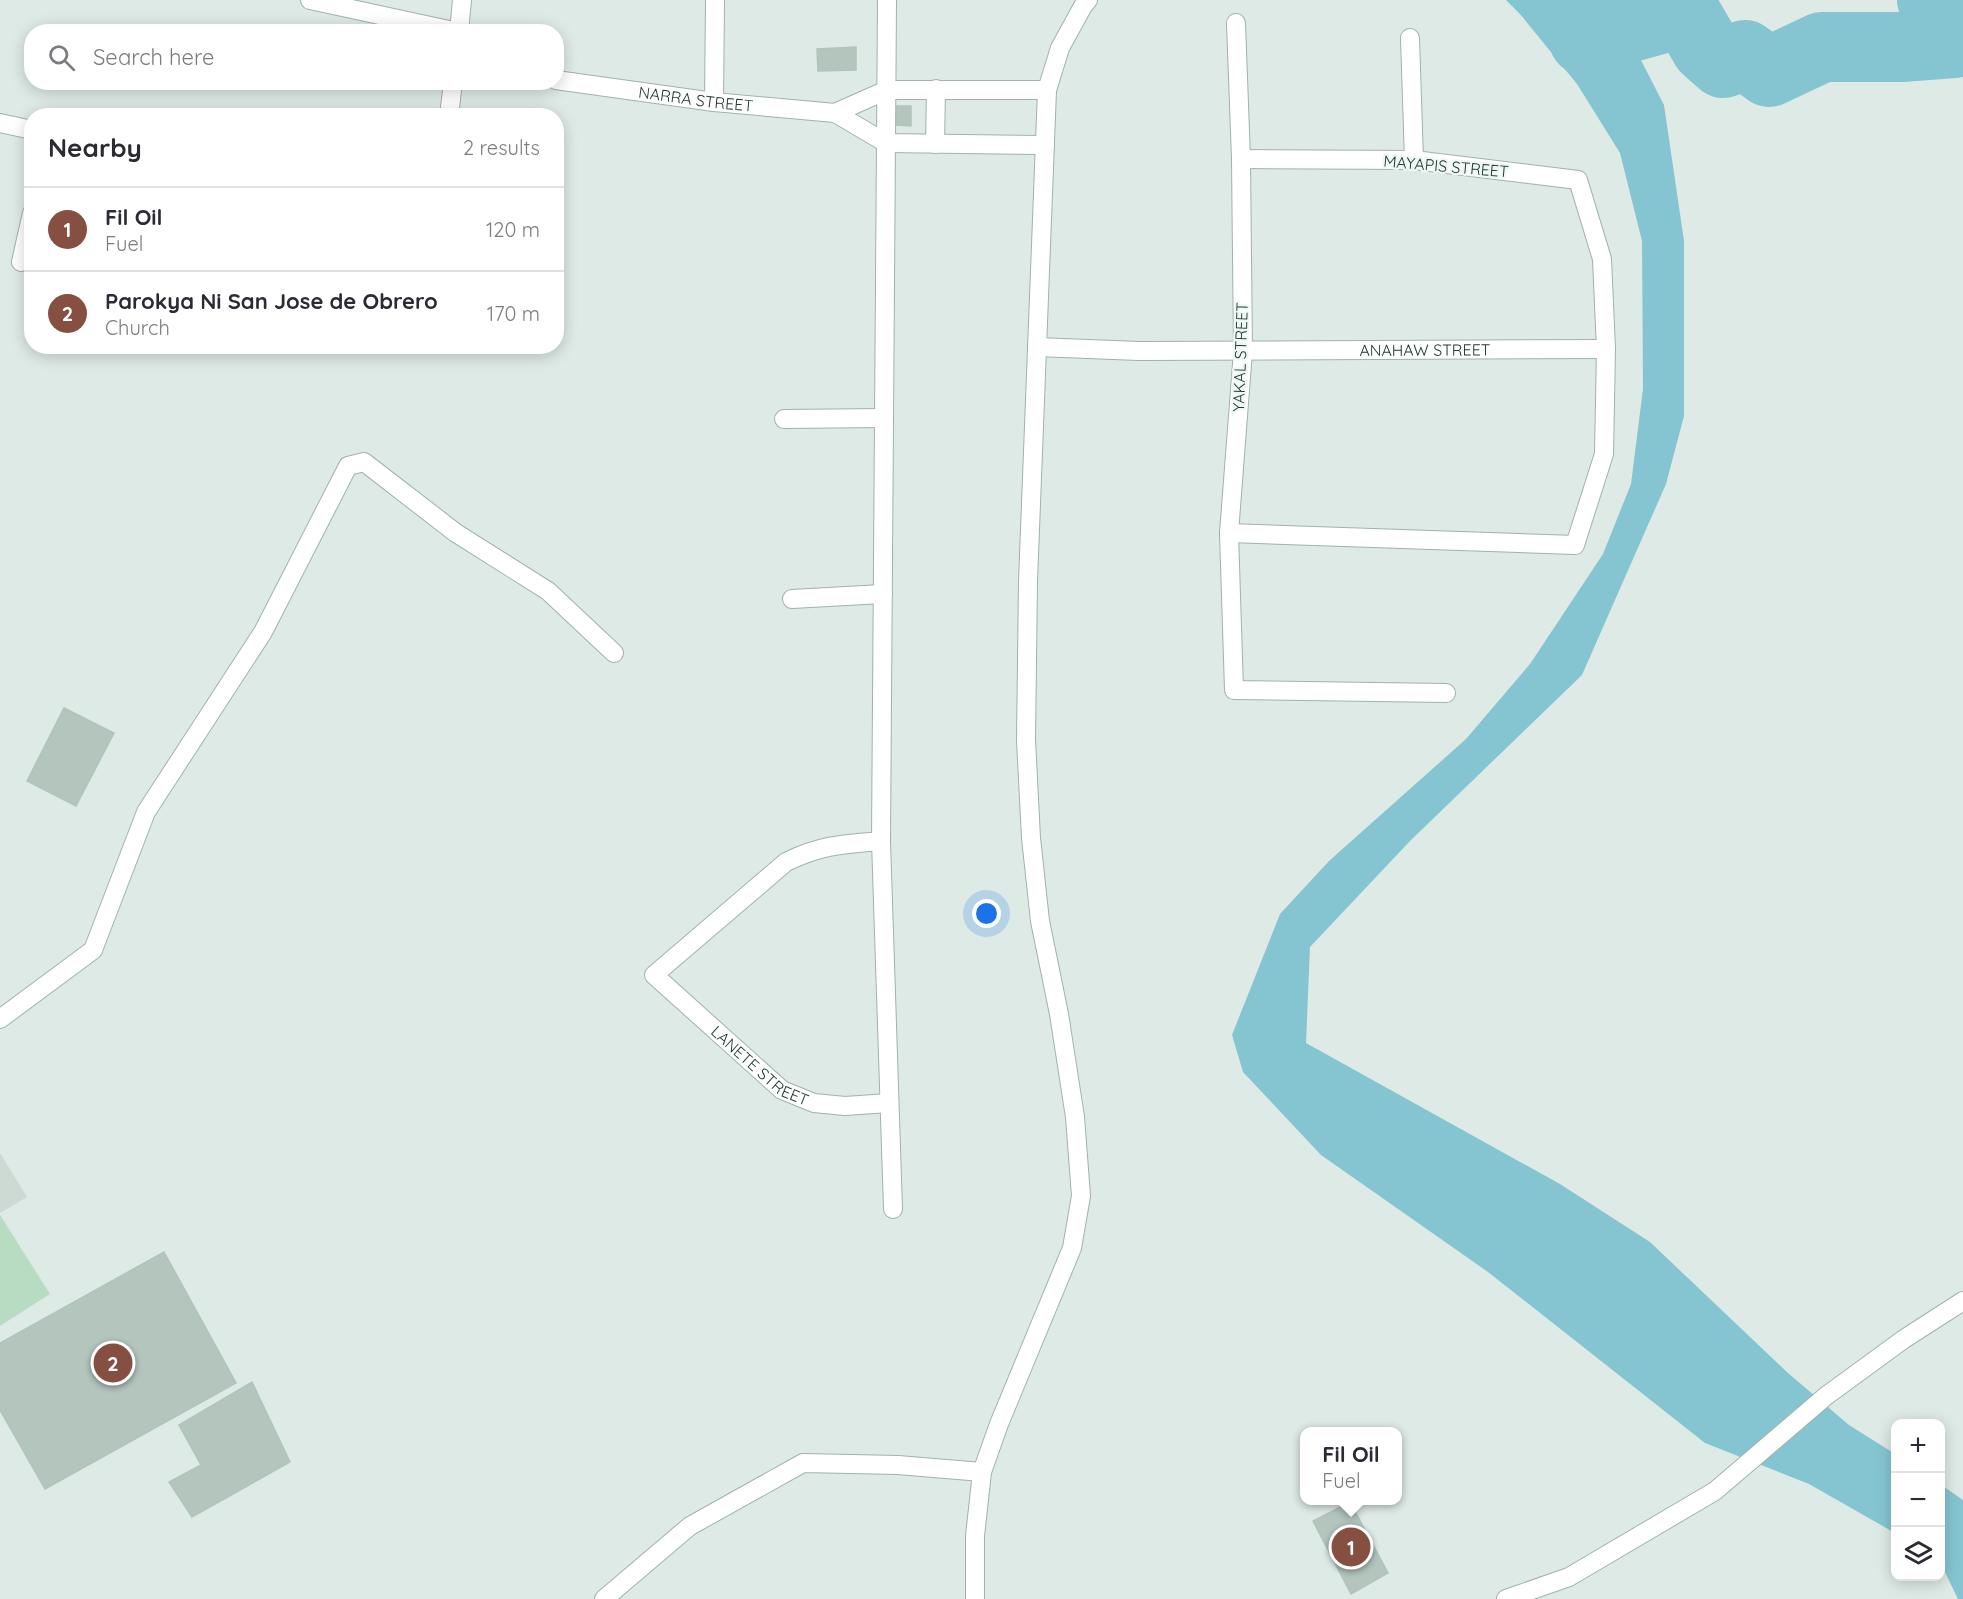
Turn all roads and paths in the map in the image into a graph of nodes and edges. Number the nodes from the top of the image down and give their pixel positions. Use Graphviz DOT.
graph roads {
  1 [pos="310,0"];
  2 [pos="462,0"];
  3 [pos="715,0"];
  4 [pos="887,0"];
  5 [pos="1088,0"];
  6 [pos="1236,23"];
  7 [pos="421,24"];
  8 [pos="459,24"];
  9 [pos="1410,38"];
  10 [pos="564,81"];
  11 [pos="936,89"];
  12 [pos="452,90"];
  13 [pos="886,90"];
  14 [pos="1047,90"];
  15 [pos="714,102"];
  16 [pos="450,108"];
  17 [pos="835,113"];
  18 [pos="0,123"];
  19 [pos="24,128"];
  20 [pos="886,142"];
  21 [pos="935,144"];
  22 [pos="1045,145"];
  23 [pos="1241,159"];
  24 [pos="1414,160"];
  25 [pos="24,249"];
  26 [pos="21,262"];
  27 [pos="1037,347"];
  28 [pos="1606,349"];
  29 [pos="1243,351"];
  30 [pos="884,418"];
  31 [pos="784,419"];
  32 [pos="1229,533"];
  33 [pos="883,594"];
  34 [pos="792,599"];
  35 [pos="614,653"];
  36 [pos="1446,693"];
  37 [pos="881,842"];
  38 [pos="0,1019"];
  39 [pos="889,1103"];
  40 [pos="892,1209"];
  41 [pos="1963,1301"];
  42 [pos="982,1472"];
  43 [pos="604,1599"];
  44 [pos="975,1599"];
  45 [pos="1506,1599"];
  1 -- 7 [label="street"];
  2 -- 8 [label="street"];
  3 -- 15 [label="street"];
  4 -- 13 [label="street"];
  5 -- 14 [label="street"];
  6 -- 23 [label="street, YAKAL STREET"];
  9 -- 24 [label="street"];
  10 -- 15 [label="street, NARRA STREET"];
  11 -- 13 [label="street, NARRA STREET"];
  11 -- 14 [label="street, NARRA STREET"];
  11 -- 21 [label="street"];
  12 -- 16 [label="street"];
  13 -- 17 [label="street, NARRA STREET"];
  13 -- 20 [label="street"];
  14 -- 22 [label="street"];
  15 -- 17 [label="street, NARRA STREET"];
  17 -- 20 [label="street, NARRA STREET"];
  18 -- 19 [label="street"];
  20 -- 21 [label="street, NARRA STREET"];
  20 -- 30 [label="street"];
  21 -- 22 [label="street, NARRA STREET"];
  22 -- 27 [label="street"];
  23 -- 24 [label="street, MAYAPIS STREET"];
  23 -- 29 [label="street, YAKAL STREET"];
  24 -- 28 [label="street, MAYAPIS STREET"];
  25 -- 26 [label="street"];
  27 -- 29 [label="street, ANAHAW STREET"];
  27 -- 42 [label="street"];
  28 -- 29 [label="street, ANAHAW STREET"];
  28 -- 32 [label="street"];
  29 -- 32 [label="street, YAKAL STREET"];
  30 -- 31 [label="street"];
  30 -- 33 [label="street"];
  32 -- 36 [label="street, YAKAL STREET"];
  33 -- 34 [label="street"];
  33 -- 37 [label="street"];
  35 -- 38 [label="street"];
  37 -- 39 [label="street"];
  37 -- 39 [label="street, LANETE STREET"];
  39 -- 40 [label="street"];
  41 -- 45 [label="street"];
  42 -- 43 [label="street"];
  42 -- 44 [label="street"];
}
